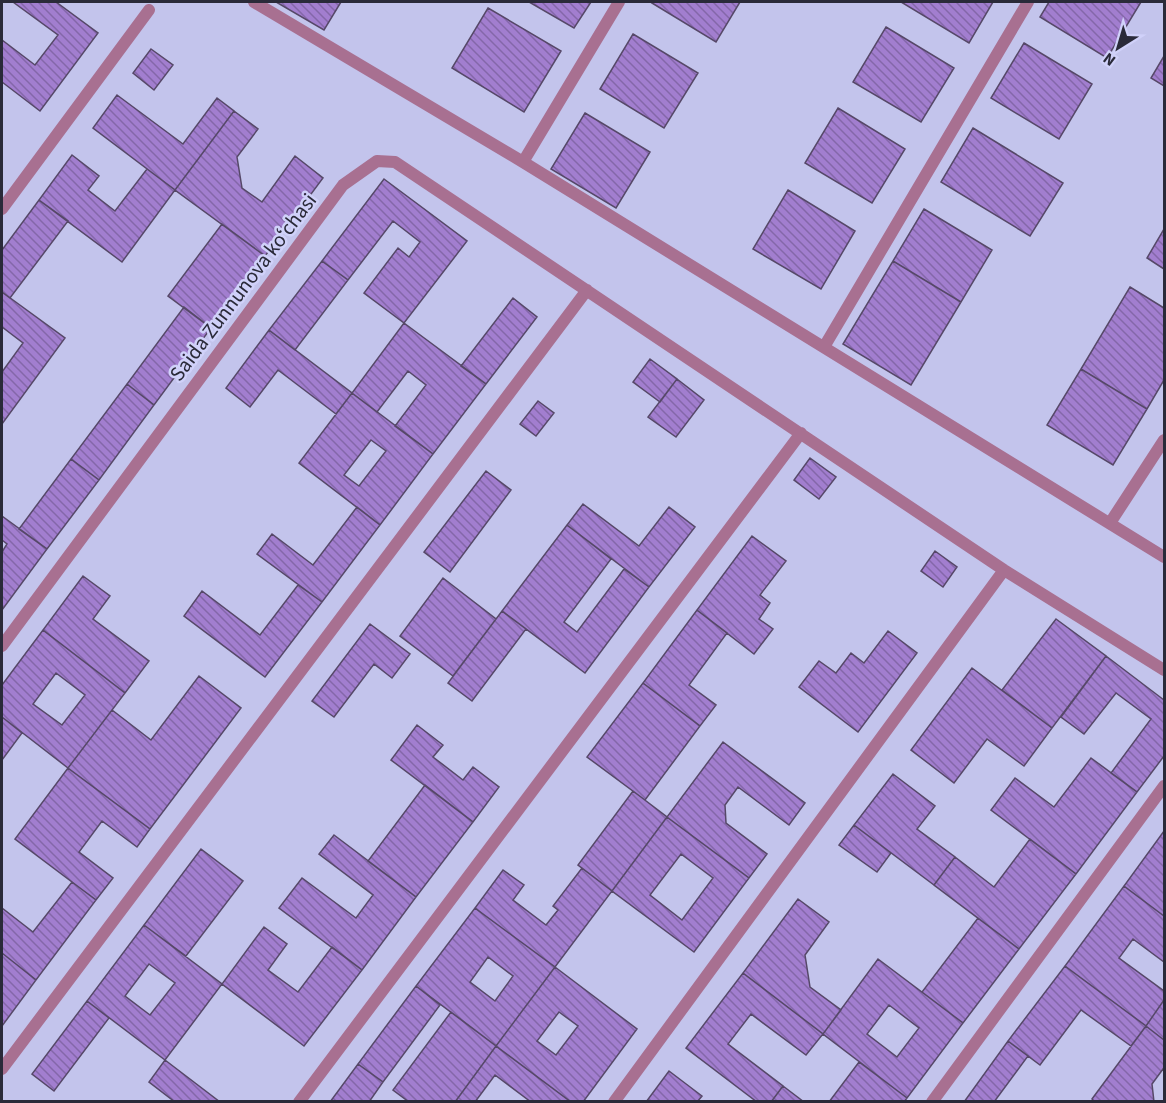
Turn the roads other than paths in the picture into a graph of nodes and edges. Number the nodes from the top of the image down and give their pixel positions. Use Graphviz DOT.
graph roads {
  1 [pos="254,2"];
  2 [pos="619,2"];
  3 [pos="1028,2"];
  4 [pos="149,10"];
  5 [pos="523,162"];
  6 [pos="2,209"];
  7 [pos="587,290"];
  8 [pos="824,346"];
  9 [pos="801,434"];
  10 [pos="1164,440"];
  11 [pos="1110,523"];
  12 [pos="1164,557"];
  13 [pos="1004,570"];
  14 [pos="2,646"];
  15 [pos="1164,670"];
  16 [pos="1164,786"];
  17 [pos="2,1069"];
  18 [pos="299,1101"];
  19 [pos="614,1101"];
  20 [pos="932,1101"];
  1 -- 5 [label="street"];
  2 -- 5 [label="street"];
  3 -- 8 [label="street"];
  4 -- 6 [label="street"];
  5 -- 8 [label="street"];
  7 -- 9 [label="street, Saida Zunnunova koʻchasi"];
  7 -- 14 [label="street, Saida Zunnunova koʻchasi"];
  7 -- 17 [label="street"];
  8 -- 11 [label="street"];
  9 -- 13 [label="street, Saida Zunnunova koʻchasi"];
  9 -- 18 [label="street"];
  10 -- 11 [label="street"];
  11 -- 12 [label="street"];
  13 -- 15 [label="street, Saida Zunnunova koʻchasi"];
  13 -- 19 [label="street"];
  16 -- 20 [label="street"];
}
